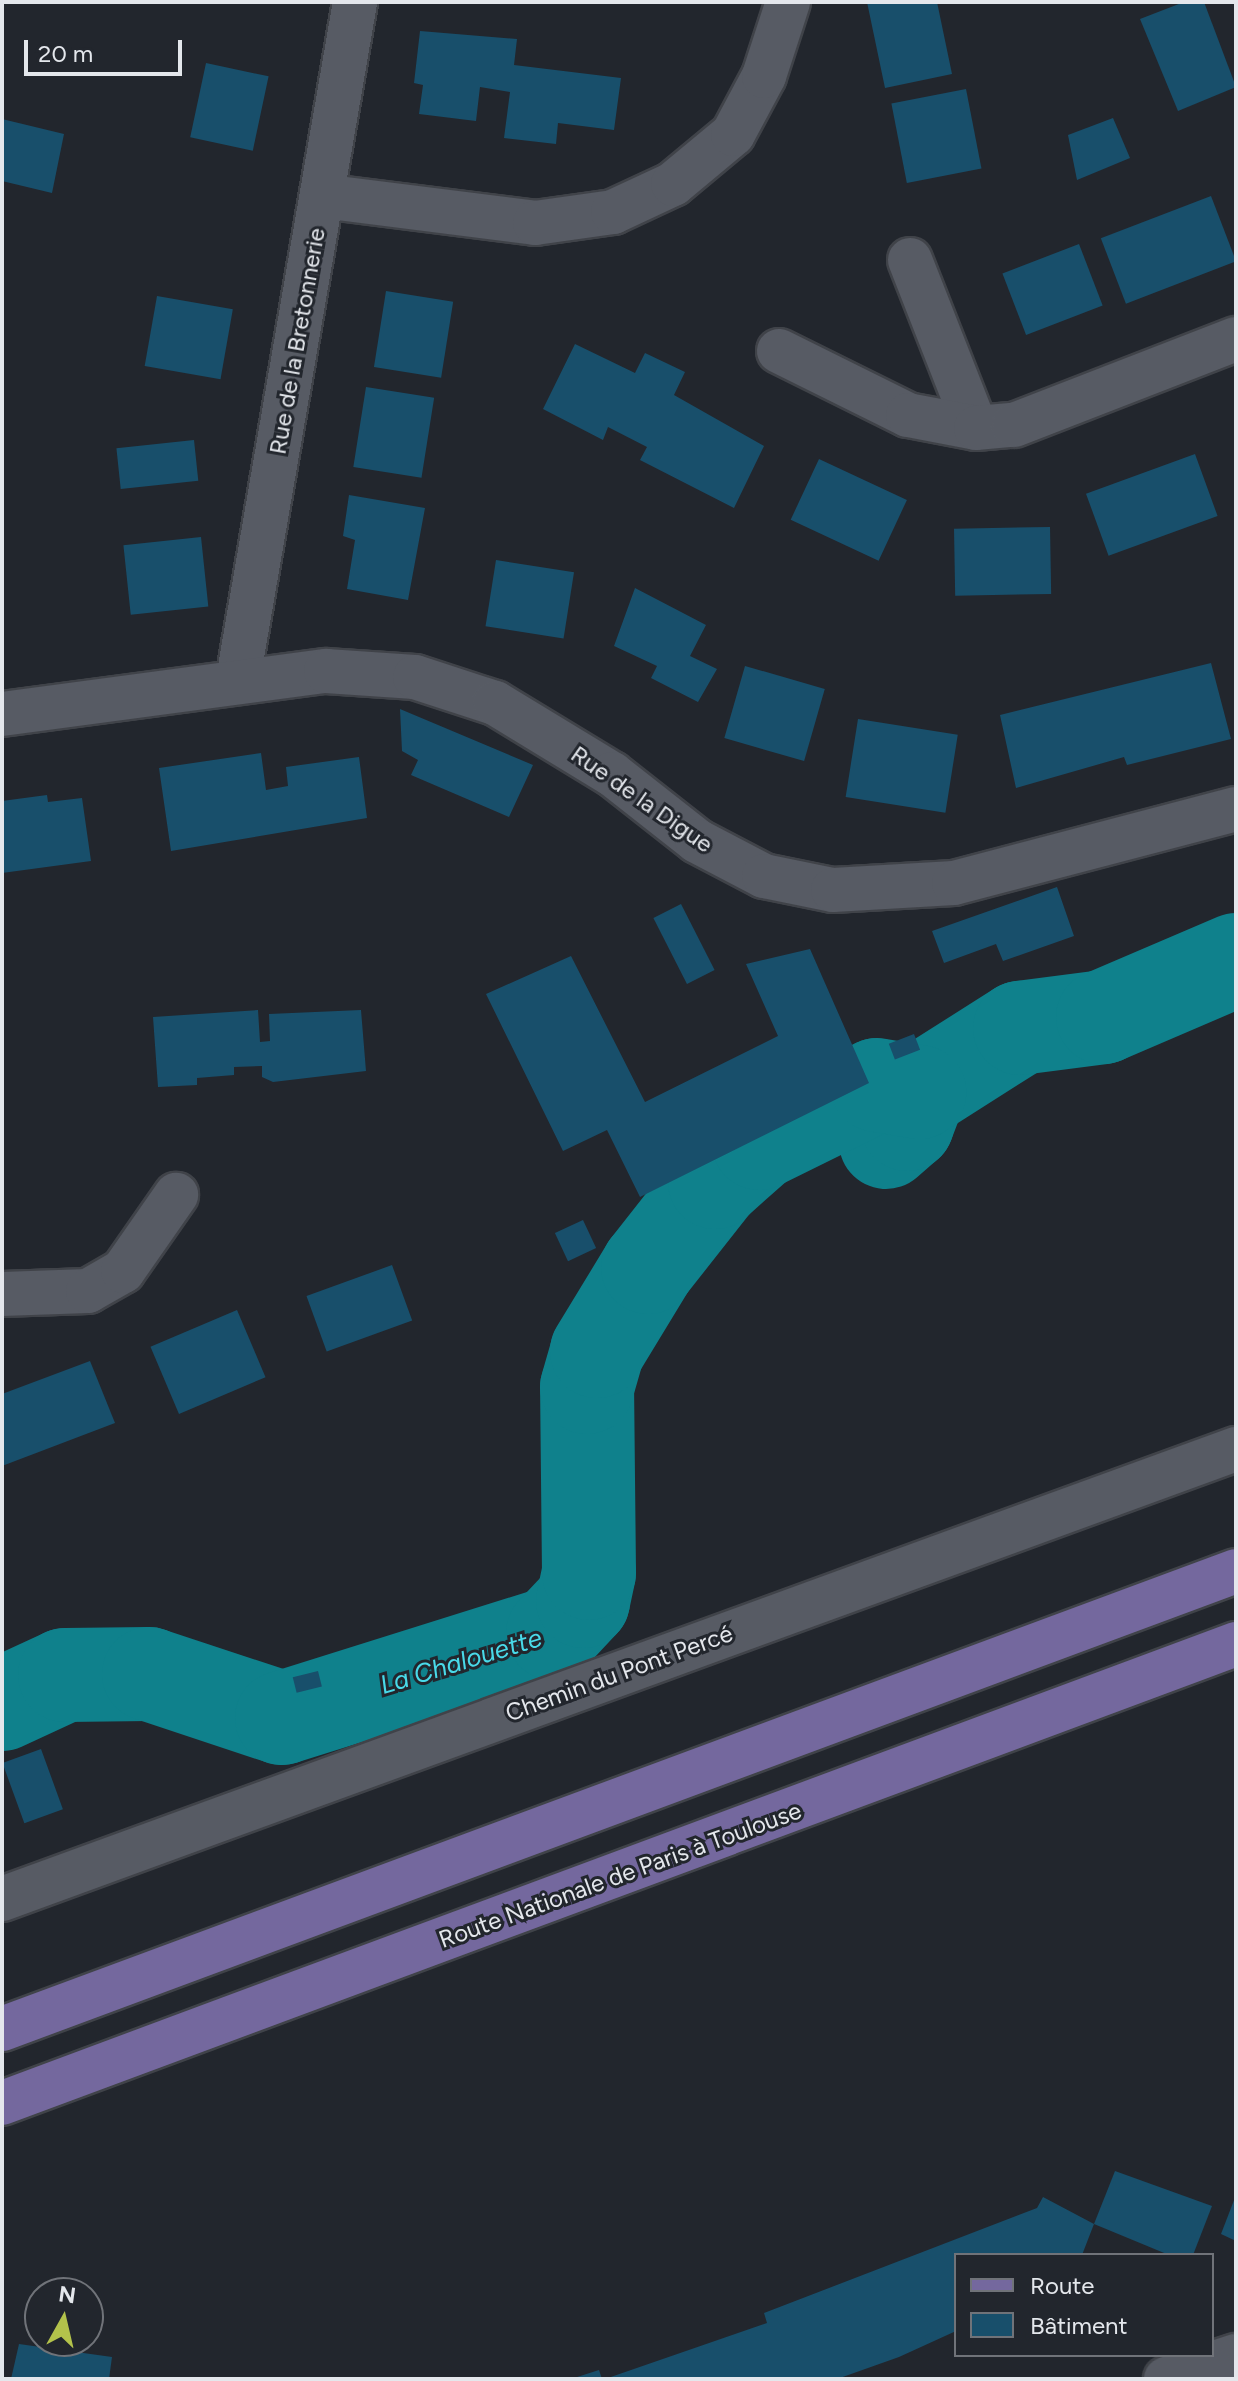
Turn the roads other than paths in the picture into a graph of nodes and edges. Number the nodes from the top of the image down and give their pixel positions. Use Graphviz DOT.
graph roads {
  1 [pos="355,2"];
  2 [pos="788,2"];
  3 [pos="322,196"];
  4 [pos="910,260"];
  5 [pos="1236,339"];
  6 [pos="779,351"];
  7 [pos="976,428"];
  8 [pos="238,679"];
  9 [pos="2,714"];
  10 [pos="1236,809"];
  11 [pos="176,1195"];
  12 [pos="2,1294"];
  13 [pos="1236,1449"];
  14 [pos="1236,1571"];
  15 [pos="1236,1644"];
  16 [pos="2,1899"];
  17 [pos="2,2029"];
  18 [pos="2,2103"];
  19 [pos="1236,2356"];
  20 [pos="1166,2379"];
  1 -- 3 [label="street, Rue de la Bretonnerie"];
  2 -- 3 [label="street"];
  3 -- 8 [label="street, Rue de la Bretonnerie"];
  4 -- 7 [label="street"];
  5 -- 7 [label="street"];
  6 -- 7 [label="street"];
  8 -- 9 [label="street, Rue de la Digue"];
  8 -- 10 [label="street, Rue de la Digue"];
  11 -- 12 [label="street"];
  13 -- 16 [label="street, Chemin du Pont Percé"];
  14 -- 17 [label="main road"];
  15 -- 18 [label="main road, Route Nationale de Paris à Toulouse"];
  19 -- 20 [label="street"];
}
